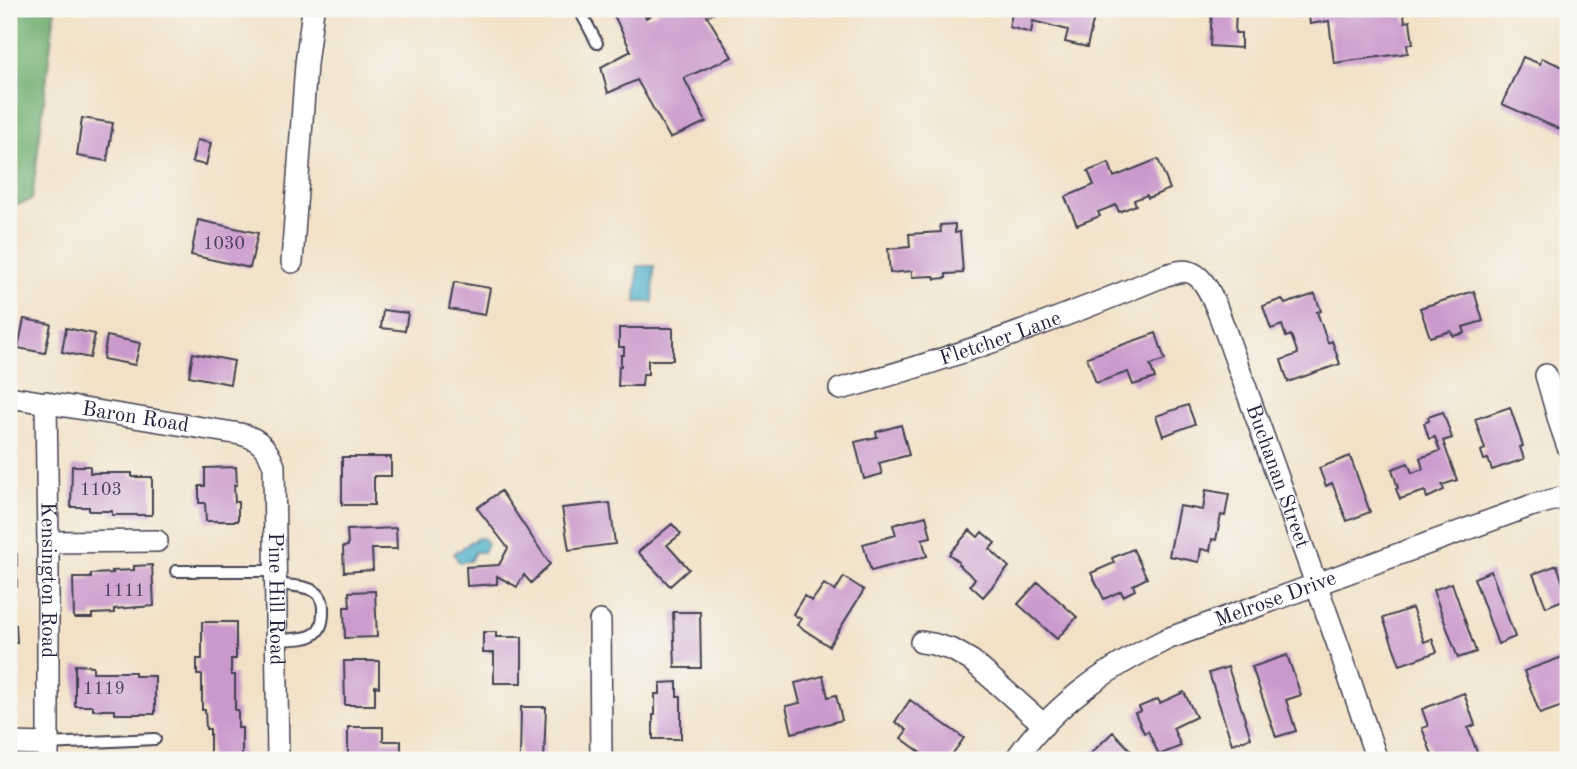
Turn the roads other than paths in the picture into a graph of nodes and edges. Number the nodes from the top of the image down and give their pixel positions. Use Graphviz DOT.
graph roads {
  1 [pos="313,9"];
  2 [pos="579,9"];
  3 [pos="597,43"];
  4 [pos="292,262"];
  5 [pos="1157,279"];
  6 [pos="1546,375"];
  7 [pos="840,389"];
  8 [pos="9,397"];
  9 [pos="46,402"];
  10 [pos="261,443"];
  11 [pos="1568,447"];
  12 [pos="1568,496"];
  13 [pos="157,541"];
  14 [pos="48,542"];
  15 [pos="176,571"];
  16 [pos="275,578"];
  17 [pos="1315,585"];
  18 [pos="600,621"];
  19 [pos="276,640"];
  20 [pos="921,642"];
  21 [pos="1044,725"];
  22 [pos="155,739"];
  23 [pos="9,743"];
  24 [pos="47,752"];
  25 [pos="278,760"];
  26 [pos="601,760"];
  27 [pos="1015,760"];
  28 [pos="1377,760"];
  1 -- 4 [label="street"];
  2 -- 3 [label="lane"];
  5 -- 7 [label="street, Fletcher Lane"];
  5 -- 17 [label="street, Buchanan Street"];
  6 -- 11 [label="street"];
  8 -- 9 [label="street, Baron Road"];
  9 -- 10 [label="street, Baron Road"];
  9 -- 14 [label="street, Kensington Road"];
  10 -- 16 [label="street, Pine Hill Road"];
  12 -- 17 [label="street, Melrose Drive"];
  13 -- 14 [label="street"];
  14 -- 24 [label="street, Kensington Road"];
  15 -- 16 [label="lane"];
  16 -- 19 [label="street, Pine Hill Road"];
  16 -- 19 [label="lane"];
  17 -- 21 [label="street, Melrose Drive"];
  17 -- 28 [label="street, Buchanan Street"];
  18 -- 26 [label="street"];
  19 -- 25 [label="street, Pine Hill Road"];
  20 -- 21 [label="street"];
  21 -- 27 [label="street, Melrose Drive"];
  22 -- 24 [label="lane"];
  23 -- 24 [label="street"];
}
